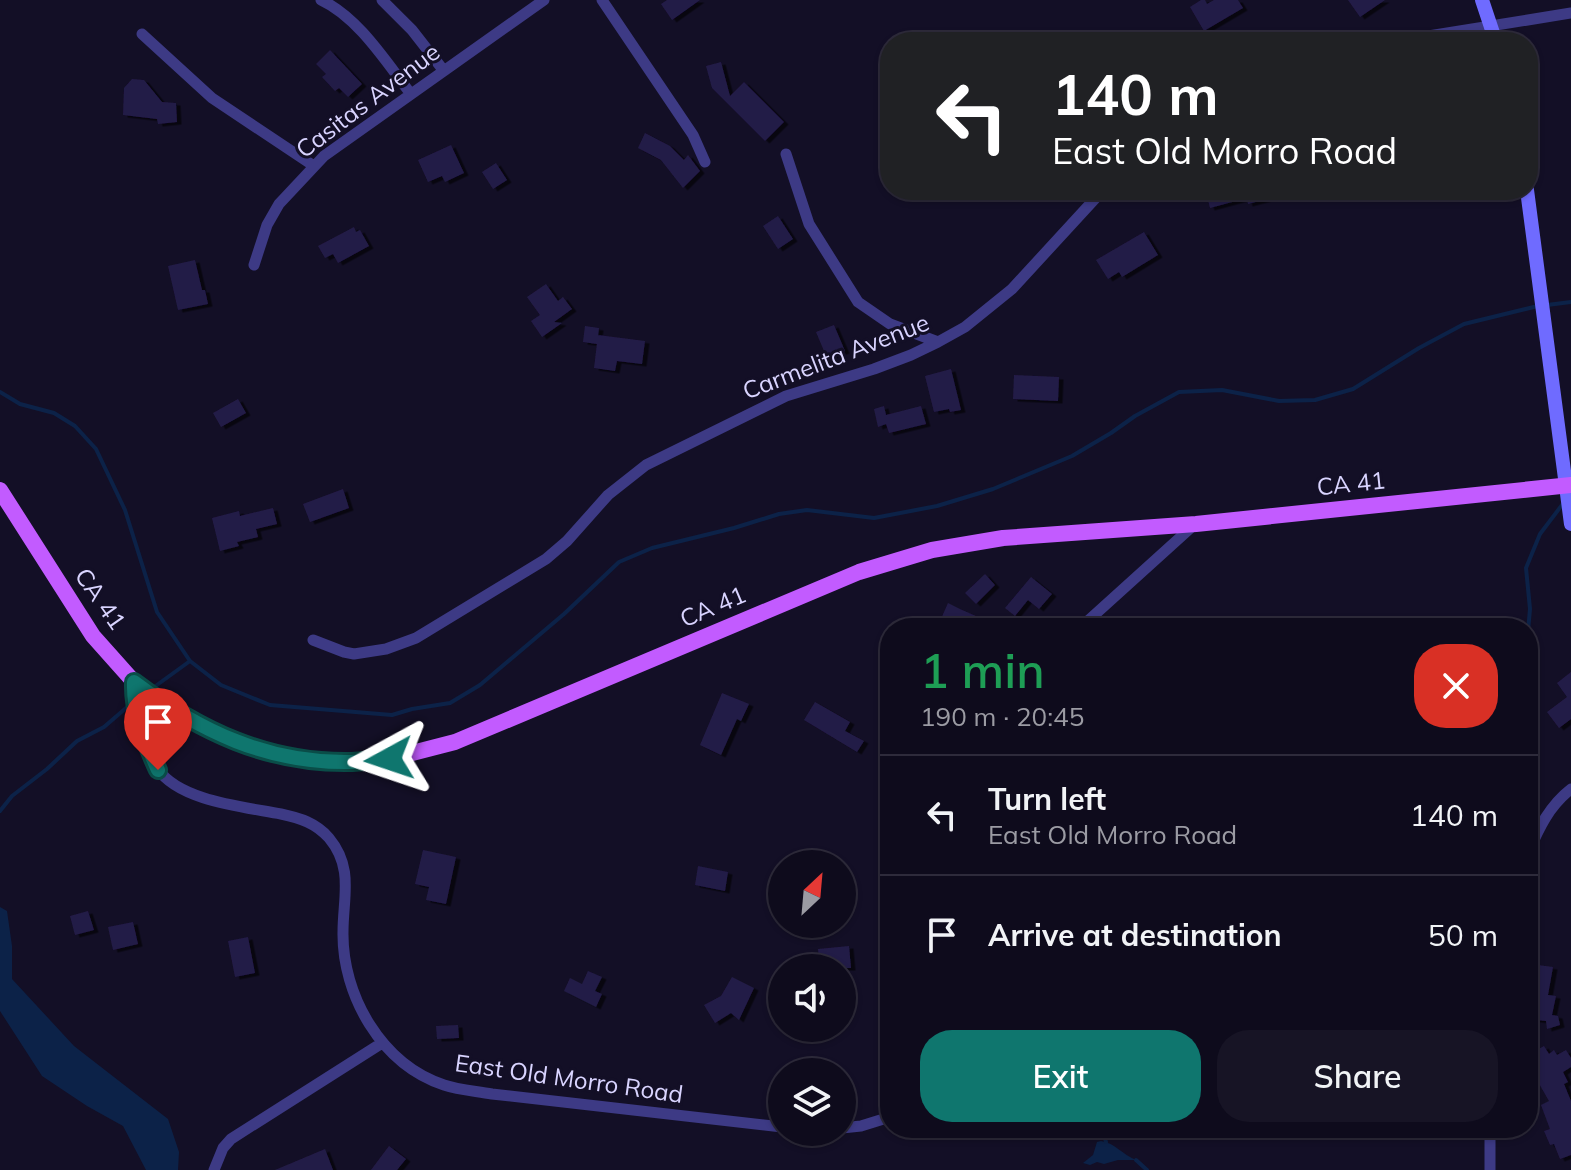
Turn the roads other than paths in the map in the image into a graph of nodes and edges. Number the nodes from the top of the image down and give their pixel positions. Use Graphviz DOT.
graph roads {
  1 [pos="321,0"];
  2 [pos="382,0"];
  3 [pos="519,0"];
  4 [pos="544,0"];
  5 [pos="602,0"];
  6 [pos="1482,0"];
  7 [pos="533,7"];
  8 [pos="1571,13"];
  9 [pos="1490,26"];
  10 [pos="1453,32"];
  11 [pos="1492,32"];
  12 [pos="142,34"];
  13 [pos="444,71"];
  14 [pos="411,94"];
  15 [pos="786,154"];
  16 [pos="705,162"];
  17 [pos="314,166"];
  18 [pos="1094,200"];
  19 [pos="1528,200"];
  20 [pos="254,265"];
  21 [pos="938,342"];
  22 [pos="1568,485"];
  23 [pos="0,490"];
  24 [pos="1196,524"];
  25 [pos="1571,524"];
  26 [pos="1091,618"];
  27 [pos="313,640"];
  28 [pos="134,682"];
  29 [pos="1571,789"];
  30 [pos="1538,828"];
  31 [pos="382,1043"];
  32 [pos="880,1120"];
  33 [pos="768,1125"];
  34 [pos="856,1127"];
  35 [pos="1490,1138"];
  36 [pos="214,1170"];
  37 [pos="1490,1170"];
  1 -- 14 [label="street"];
  2 -- 13 [label="street"];
  3 -- 7 [label="street"];
  4 -- 7 [label="street, Casitas Avenue"];
  5 -- 16 [label="street"];
  6 -- 9 [label="street"];
  7 -- 13 [label="street, Casitas Avenue"];
  8 -- 9 [label="street"];
  9 -- 10 [label="street"];
  9 -- 11 [label="street"];
  12 -- 17 [label="street"];
  13 -- 14 [label="street, Casitas Avenue"];
  14 -- 17 [label="street, Casitas Avenue"];
  15 -- 21 [label="street"];
  17 -- 20 [label="street, Casitas Avenue"];
  18 -- 21 [label="street, Carmelita Avenue"];
  19 -- 22 [label="street"];
  21 -- 27 [label="street, Carmelita Avenue"];
  22 -- 24 [label="main road, CA 41 / CA 41"];
  22 -- 25 [label="street"];
  23 -- 28 [label="main road, CA 41 / CA 41"];
  24 -- 26 [label="street"];
  24 -- 28 [label="main road, CA 41 / CA 41"];
  28 -- 31 [label="street, East Old Morro Road"];
  29 -- 30 [label="street"];
  31 -- 33 [label="street, East Old Morro Road"];
  31 -- 36 [label="street"];
  32 -- 34 [label="street"];
  35 -- 37 [label="street"];
}
